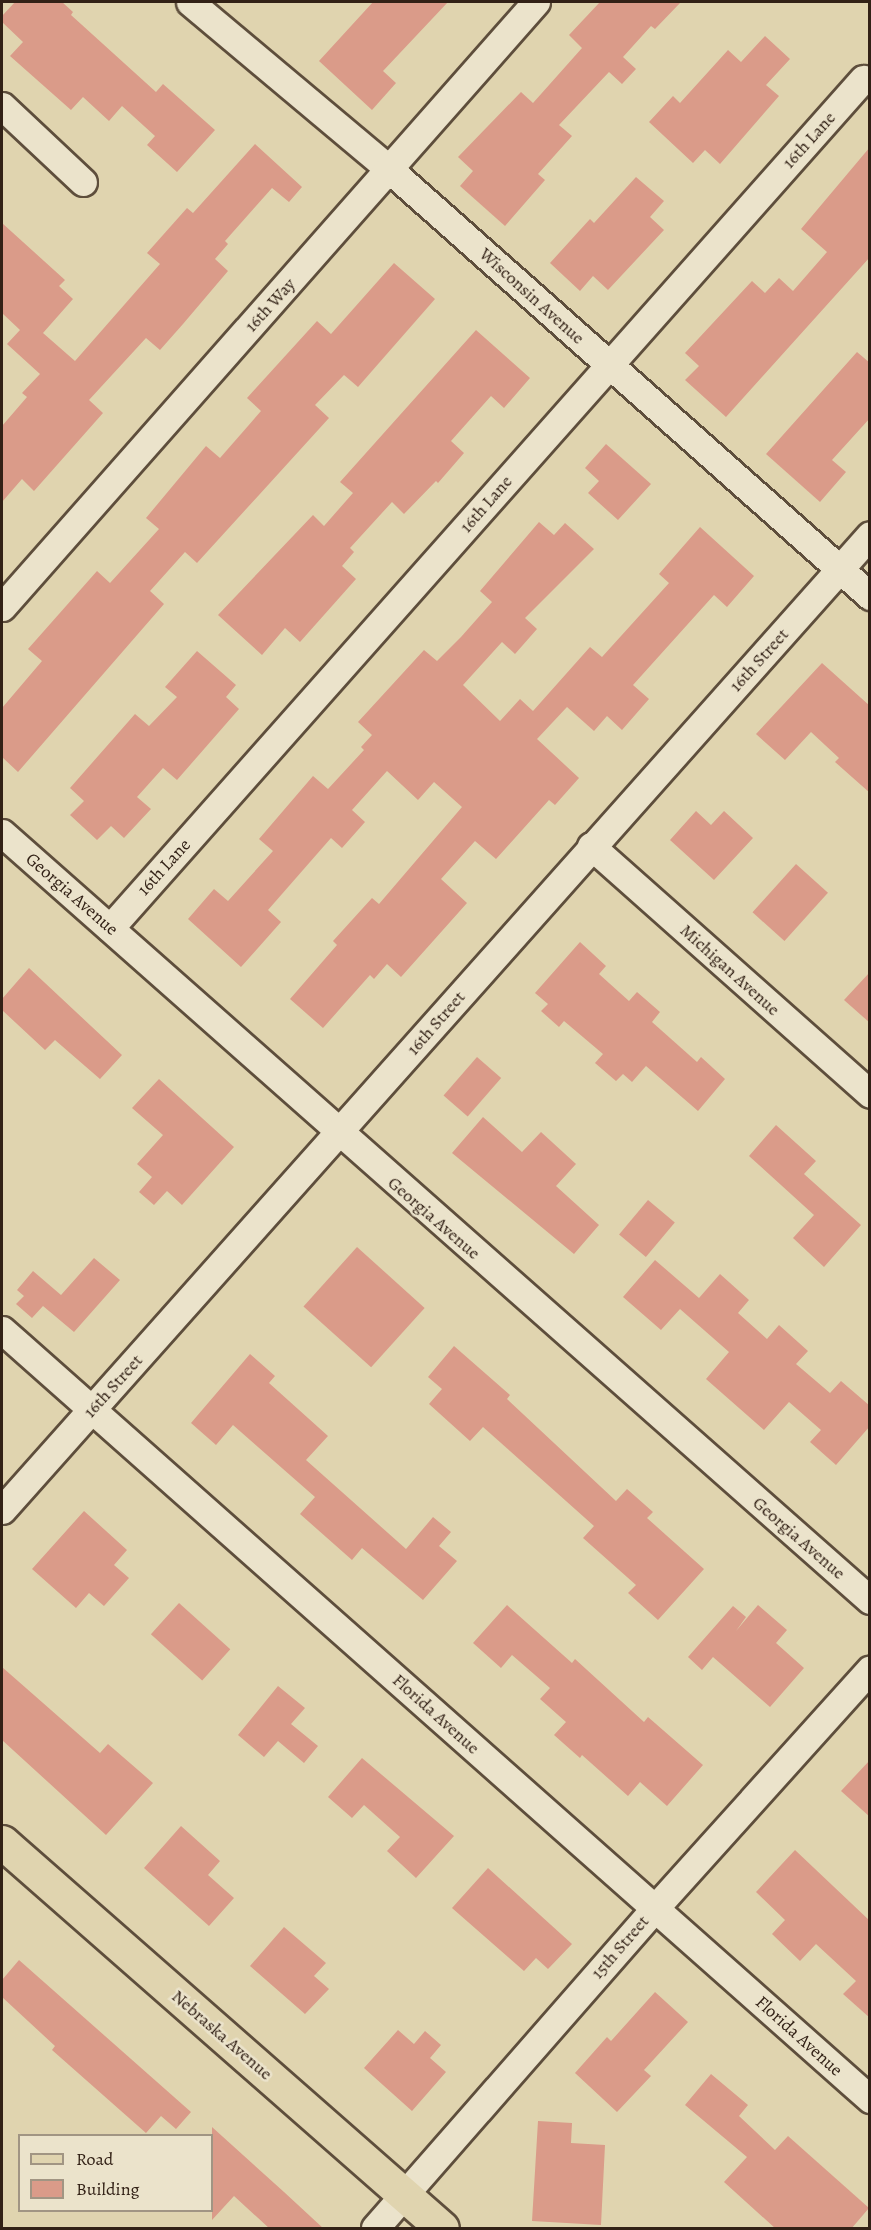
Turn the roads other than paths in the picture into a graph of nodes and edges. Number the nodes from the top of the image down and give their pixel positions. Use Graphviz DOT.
graph roads {
  1 [pos="190,2"];
  2 [pos="536,2"];
  3 [pos="863,80"];
  4 [pos="2,106"];
  5 [pos="390,170"];
  6 [pos="83,182"];
  7 [pos="608,364"];
  8 [pos="870,535"];
  9 [pos="840,570"];
  10 [pos="870,596"];
  11 [pos="2,607"];
  12 [pos="2,833"];
  13 [pos="591,846"];
  14 [pos="110,928"];
  15 [pos="870,1094"];
  16 [pos="339,1133"];
  17 [pos="2,1330"];
  18 [pos="93,1409"];
  19 [pos="2,1510"];
  20 [pos="870,1600"];
  21 [pos="870,1670"];
  22 [pos="2,1842"];
  23 [pos="655,1908"];
  24 [pos="870,2098"];
  25 [pos="404,2195"];
  26 [pos="375,2229"];
  27 [pos="442,2229"];
  1 -- 5 [label="street, Wisconsin Avenue"];
  2 -- 5 [label="street, 16th Way"];
  3 -- 7 [label="street, 16th Lane"];
  4 -- 6 [label="street"];
  5 -- 7 [label="street, Wisconsin Avenue"];
  5 -- 11 [label="street, 16th Way"];
  7 -- 9 [label="street, Wisconsin Avenue"];
  7 -- 14 [label="street, 16th Lane"];
  8 -- 9 [label="street, 16th Street"];
  9 -- 10 [label="street, Wisconsin Avenue"];
  9 -- 13 [label="street, 16th Street"];
  12 -- 14 [label="street, Georgia Avenue"];
  13 -- 15 [label="street, Michigan Avenue"];
  13 -- 16 [label="street, 16th Street"];
  14 -- 16 [label="street, Georgia Avenue"];
  16 -- 18 [label="street, 16th Street"];
  16 -- 20 [label="street, Georgia Avenue"];
  17 -- 18 [label="street, Florida Avenue"];
  18 -- 19 [label="street, 16th Street"];
  18 -- 23 [label="street, Florida Avenue"];
  21 -- 23 [label="street, 15th Street"];
  22 -- 25 [label="main road, Nebraska Avenue"];
  23 -- 24 [label="street, Florida Avenue"];
  23 -- 25 [label="street, 15th Street"];
  25 -- 26 [label="street, 15th Street"];
  25 -- 27 [label="main road, Nebraska Avenue"];
}
